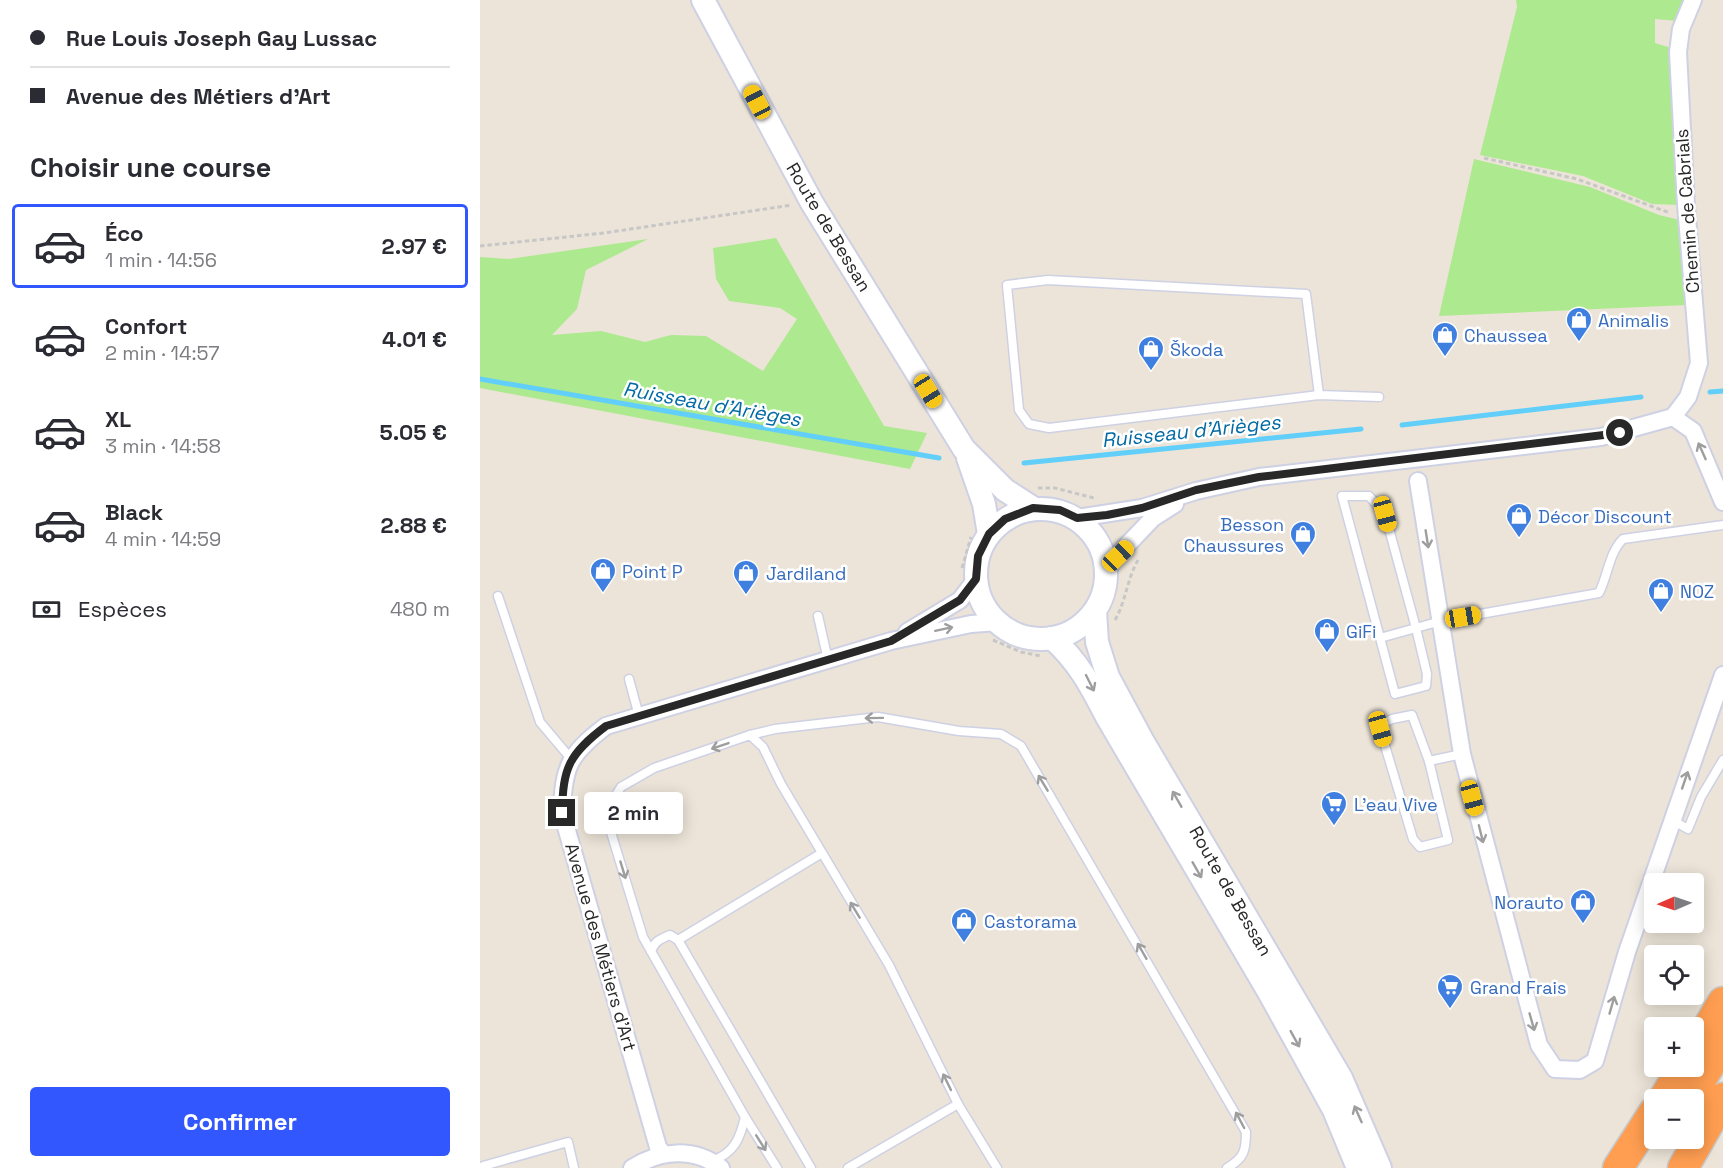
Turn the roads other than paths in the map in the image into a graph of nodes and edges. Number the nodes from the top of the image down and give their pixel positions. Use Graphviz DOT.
graph roads {
  1 [pos="703,0"];
  2 [pos="1693,0"];
  3 [pos="1319,395"];
  4 [pos="1379,397"];
  5 [pos="1673,417"];
  6 [pos="1536,445"];
  7 [pos="964,449"];
  8 [pos="1387,462"];
  9 [pos="1418,481"];
  10 [pos="1196,490"];
  11 [pos="1033,498"];
  12 [pos="1723,502"];
  13 [pos="1077,518"];
  14 [pos="1723,525"];
  15 [pos="989,534"];
  16 [pos="1107,566"];
  17 [pos="976,579"];
  18 [pos="498,596"];
  19 [pos="818,616"];
  20 [pos="1104,618"];
  21 [pos="1441,621"];
  22 [pos="998,622"];
  23 [pos="1416,628"];
  24 [pos="1380,638"];
  25 [pos="891,641"];
  26 [pos="1049,648"];
  27 [pos="828,660"];
  28 [pos="1723,675"];
  29 [pos="629,679"];
  30 [pos="639,716"];
  31 [pos="750,735"];
  32 [pos="1462,754"];
  33 [pos="572,760"];
  34 [pos="1723,760"];
  35 [pos="1429,761"];
  36 [pos="1672,819"];
  37 [pos="822,853"];
  38 [pos="678,940"];
  39 [pos="651,951"];
  40 [pos="1723,1002"];
  41 [pos="1704,1035"];
  42 [pos="1723,1044"];
  43 [pos="1723,1086"];
  44 [pos="1695,1089"];
  45 [pos="1723,1098"];
  46 [pos="958,1104"];
  47 [pos="1704,1117"];
  48 [pos="745,1118"];
  49 [pos="1644,1128"];
  50 [pos="1723,1140"];
  51 [pos="1654,1149"];
  52 [pos="1683,1149"];
  53 [pos="663,1154"];
  54 [pos="716,1165"];
  55 [pos="483,1168"];
  56 [pos="574,1168"];
  57 [pos="632,1168"];
  58 [pos="777,1168"];
  59 [pos="812,1168"];
  60 [pos="848,1168"];
  61 [pos="997,1168"];
  62 [pos="1227,1168"];
  63 [pos="1358,1168"];
  64 [pos="1380,1168"];
  65 [pos="1618,1168"];
  66 [pos="1641,1168"];
  67 [pos="1670,1168"];
  68 [pos="1683,1168"];
  69 [pos="1705,1168"];
  1 -- 7 [label="street, Route de Bessan"];
  2 -- 5 [label="street, Chemin de Cabrials"];
  3 -- 3 [label="lane"];
  3 -- 4 [label="lane"];
  5 -- 6 [label="street"];
  12 -- 5 [label="street, one-way"];
  6 -- 8 [label="street"];
  6 -- 9 [label="street"];
  7 -- 11 [label="street, Route de Bessan"];
  7 -- 15 [label="street, Route de Bessan"];
  8 -- 9 [label="street"];
  8 -- 10 [label="street"];
  9 -- 21 [label="street, one-way"];
  10 -- 13 [label="street"];
  10 -- 16 [label="street"];
  11 -- 13 [label="street"];
  11 -- 15 [label="street"];
  13 -- 16 [label="street"];
  14 -- 21 [label="lane"];
  15 -- 17 [label="street"];
  16 -- 20 [label="street"];
  17 -- 22 [label="street"];
  17 -- 25 [label="street, Avenue des Métiers d'Art"];
  18 -- 33 [label="lane"];
  19 -- 27 [label="lane"];
  20 -- 26 [label="street"];
  64 -- 20 [label="street, Route de Bessan, one-way"];
  21 -- 23 [label="lane"];
  21 -- 32 [label="street"];
  25 -- 22 [label="street, Avenue des Métiers d'Art, one-way"];
  22 -- 26 [label="street"];
  23 -- 24 [label="lane"];
  23 -- 24 [label="lane"];
  23 -- 24 [label="lane"];
  25 -- 27 [label="street, Avenue des Métiers d'Art"];
  26 -- 63 [label="street, Route de Bessan, one-way"];
  27 -- 30 [label="street, Avenue des Métiers d'Art"];
  36 -- 28 [label="street, one-way"];
  29 -- 30 [label="lane"];
  30 -- 33 [label="street, Avenue des Métiers d'Art"];
  31 -- 37 [label="lane"];
  31 -- 39 [label="lane, one-way"];
  62 -- 31 [label="lane, one-way"];
  32 -- 35 [label="lane"];
  32 -- 36 [label="street, one-way"];
  33 -- 53 [label="street, Avenue des Métiers d'Art"];
  34 -- 36 [label="lane"];
  35 -- 35 [label="lane"];
  37 -- 38 [label="lane"];
  46 -- 37 [label="lane, one-way"];
  38 -- 39 [label="lane"];
  38 -- 59 [label="lane"];
  39 -- 48 [label="lane"];
  40 -- 41 [label="highway"];
  42 -- 44 [label="highway"];
  43 -- 47 [label="highway"];
  45 -- 68 [label="highway"];
  46 -- 60 [label="lane"];
  46 -- 61 [label="lane"];
  48 -- 54 [label="lane"];
  48 -- 58 [label="lane, one-way"];
  49 -- 65 [label="highway"];
  50 -- 69 [label="highway"];
  51 -- 66 [label="highway"];
  52 -- 67 [label="highway"];
  53 -- 54 [label="street"];
  53 -- 57 [label="street"];
  55 -- 56 [label="lane"];
}
